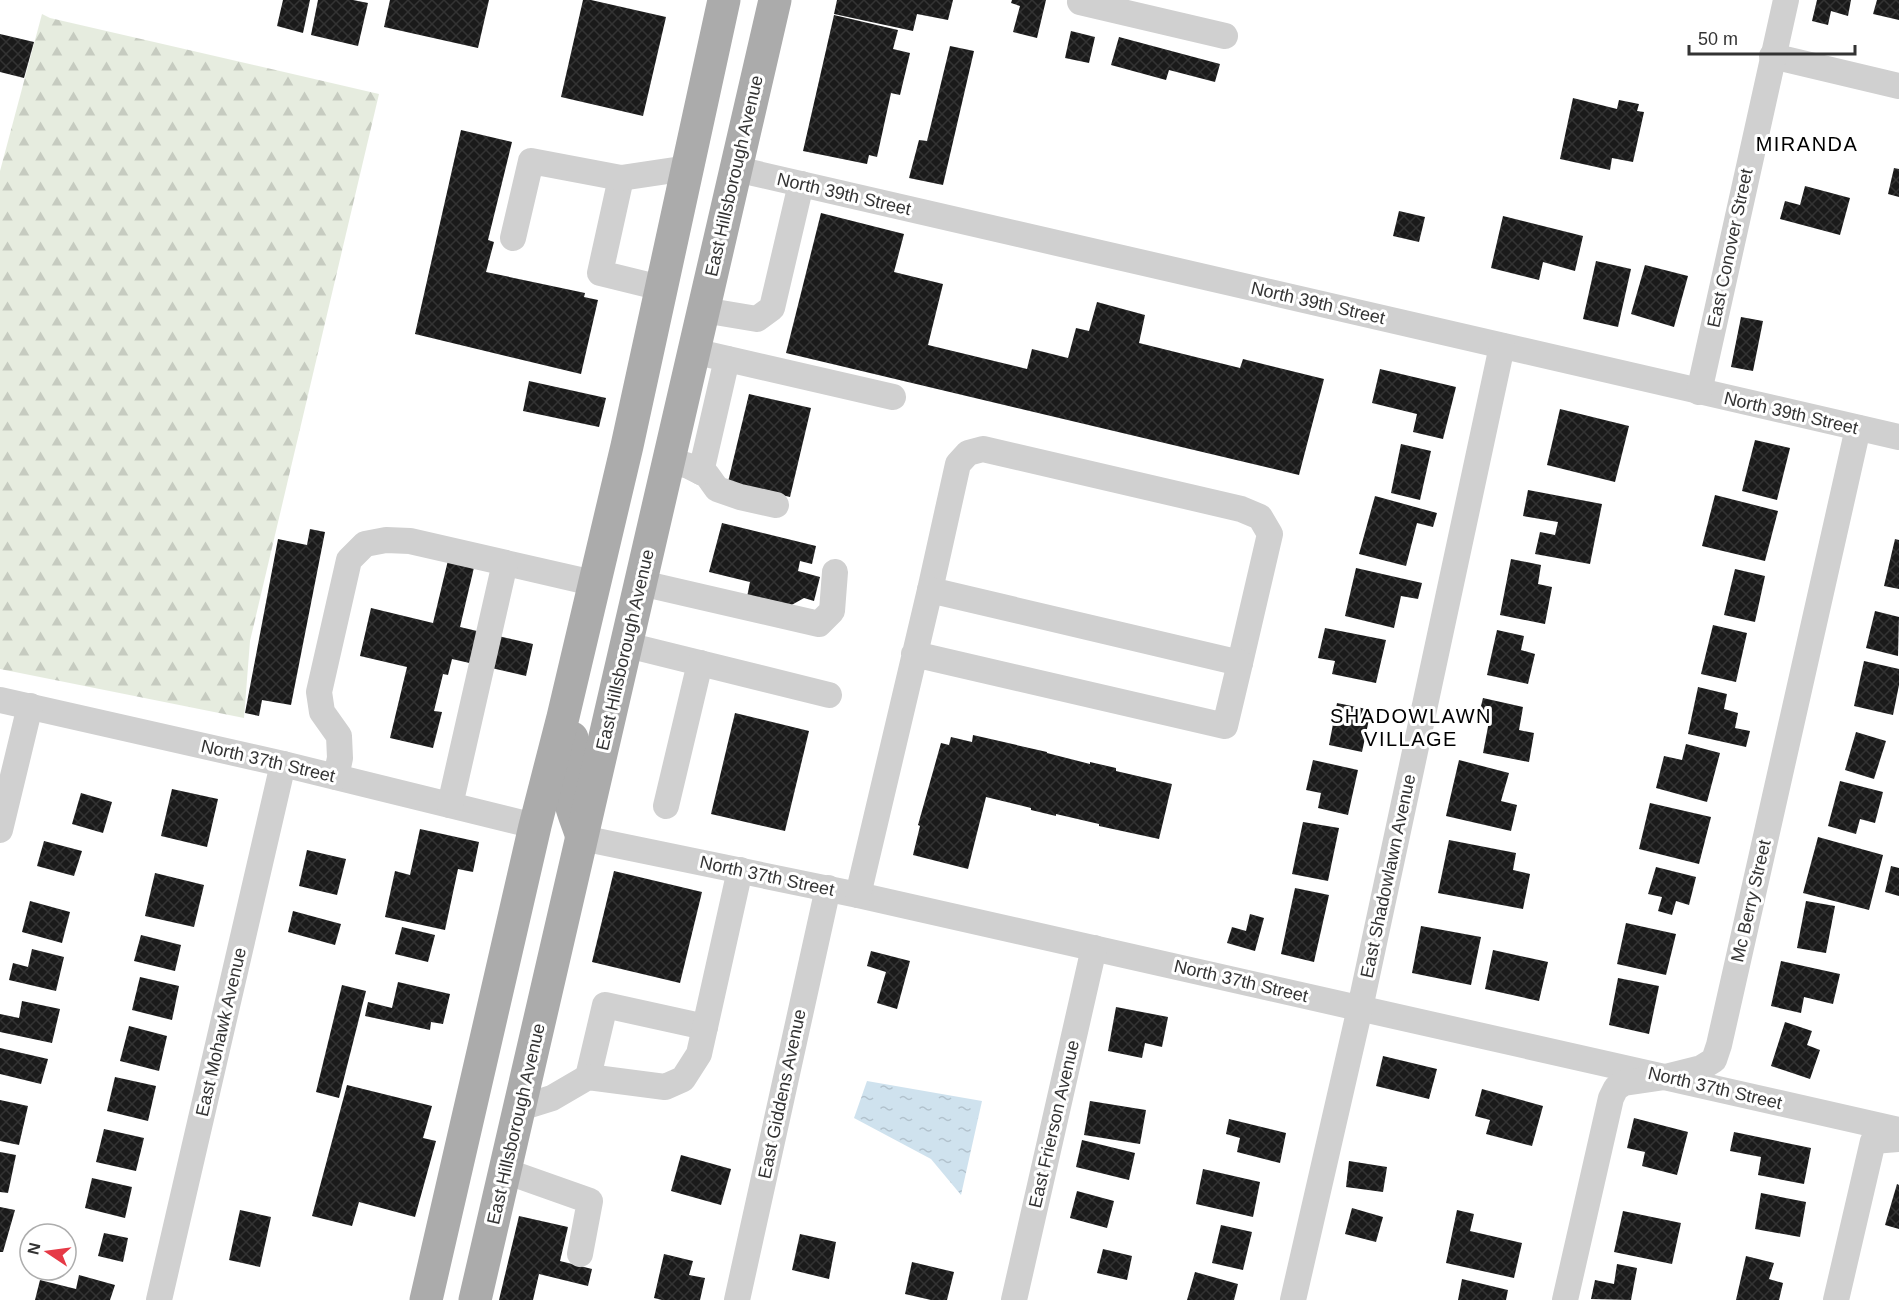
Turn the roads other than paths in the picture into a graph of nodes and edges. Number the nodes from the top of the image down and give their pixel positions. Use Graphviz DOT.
graph roads {
  1 [pos="724,0"];
  2 [pos="775,0"];
  3 [pos="1080,0"];
  4 [pos="1785,0"];
  5 [pos="1225,36"];
  6 [pos="1772,57"];
  7 [pos="709,68"];
  8 [pos="1899,86"];
  9 [pos="736,169"];
  10 [pos="676,170"];
  11 [pos="621,178"];
  12 [pos="801,184"];
  13 [pos="513,238"];
  14 [pos="661,288"];
  15 [pos="703,309"];
  16 [pos="1502,346"];
  17 [pos="693,351"];
  18 [pos="727,358"];
  19 [pos="1699,392"];
  20 [pos="893,397"];
  21 [pos="635,407"];
  22 [pos="1858,428"];
  23 [pos="1899,437"];
  24 [pos="668,460"];
  25 [pos="701,472"];
  26 [pos="776,505"];
  27 [pos="505,563"];
  28 [pos="835,572"];
  29 [pos="593,583"];
  30 [pos="641,583"];
  31 [pos="930,590"];
  32 [pos="627,645"];
  33 [pos="914,654"];
  34 [pos="700,663"];
  35 [pos="1240,663"];
  36 [pos="829,695"];
  37 [pos="0,700"];
  38 [pos="30,706"];
  39 [pos="563,717"];
  40 [pos="283,764"];
  41 [pos="336,777"];
  42 [pos="450,805"];
  43 [pos="666,806"];
  44 [pos="535,826"];
  45 [pos="0,830"];
  46 [pos="582,838"];
  47 [pos="740,870"];
  48 [pos="828,888"];
  49 [pos="858,895"];
  50 [pos="559,937"];
  51 [pos="1094,948"];
  52 [pos="1360,1008"];
  53 [pos="705,1027"];
  54 [pos="588,1077"];
  55 [pos="1665,1077"];
  56 [pos="520,1108"];
  57 [pos="1899,1130"];
  58 [pos="1899,1139"];
  59 [pos="505,1171"];
  60 [pos="580,1254"];
  61 [pos="159,1300"];
  62 [pos="426,1300"];
  63 [pos="475,1300"];
  64 [pos="737,1300"];
  65 [pos="1014,1300"];
  66 [pos="1293,1300"];
  67 [pos="1565,1300"];
  68 [pos="1836,1300"];
  1 -- 7 [label="main road"];
  2 -- 9 [label="main road, East Hillsborough Avenue"];
  3 -- 5 [label="street"];
  4 -- 6 [label="street, East Conover Street"];
  6 -- 8 [label="street"];
  6 -- 19 [label="street, East Conover Street"];
  7 -- 9 [label="main road"];
  7 -- 10 [label="main road"];
  9 -- 12 [label="street, North 39th Street"];
  9 -- 15 [label="main road, East Hillsborough Avenue"];
  10 -- 11 [label="street"];
  10 -- 14 [label="main road"];
  11 -- 13 [label="street"];
  11 -- 14 [label="street"];
  12 -- 15 [label="street"];
  12 -- 16 [label="street, North 39th Street"];
  14 -- 21 [label="main road"];
  15 -- 17 [label="main road, East Hillsborough Avenue"];
  16 -- 19 [label="street, North 39th Street"];
  16 -- 52 [label="street, East Shadowlawn Avenue"];
  17 -- 18 [label="street"];
  17 -- 24 [label="main road, East Hillsborough Avenue"];
  18 -- 20 [label="street"];
  18 -- 25 [label="street"];
  19 -- 22 [label="street, North 39th Street"];
  21 -- 24 [label="main road"];
  21 -- 29 [label="main road"];
  22 -- 23 [label="street, North 39th Street"];
  22 -- 55 [label="street, Mc Berry Street"];
  24 -- 25 [label="street"];
  24 -- 30 [label="main road, East Hillsborough Avenue"];
  25 -- 26 [label="street"];
  27 -- 29 [label="street"];
  27 -- 41 [label="street"];
  27 -- 42 [label="street"];
  28 -- 30 [label="street"];
  29 -- 39 [label="main road"];
  30 -- 32 [label="main road, East Hillsborough Avenue"];
  31 -- 33 [label="street"];
  31 -- 35 [label="street"];
  31 -- 35 [label="street"];
  32 -- 34 [label="street"];
  32 -- 46 [label="main road, East Hillsborough Avenue"];
  33 -- 35 [label="street"];
  33 -- 49 [label="street"];
  34 -- 36 [label="street"];
  34 -- 43 [label="street"];
  37 -- 38 [label="street, North 37th Street"];
  38 -- 40 [label="street, North 37th Street"];
  38 -- 45 [label="street"];
  39 -- 44 [label="main road"];
  39 -- 46 [label="main road"];
  40 -- 41 [label="street, North 37th Street"];
  40 -- 61 [label="street, East Mohawk Avenue"];
  41 -- 42 [label="street, North 37th Street"];
  42 -- 44 [label="street, North 37th Street"];
  44 -- 50 [label="main road"];
  44 -- 62 [label="main road"];
  46 -- 47 [label="street, North 37th Street"];
  46 -- 50 [label="main road, East Hillsborough Avenue"];
  47 -- 48 [label="street, North 37th Street"];
  47 -- 53 [label="street"];
  48 -- 49 [label="street, North 37th Street"];
  48 -- 64 [label="street, East Giddens Avenue"];
  49 -- 51 [label="street, North 37th Street"];
  50 -- 56 [label="main road, East Hillsborough Avenue"];
  51 -- 52 [label="street, North 37th Street"];
  51 -- 65 [label="street, East Frierson Avenue"];
  52 -- 55 [label="street, North 37th Street"];
  52 -- 66 [label="street, East Shadowlawn Avenue"];
  53 -- 54 [label="street"];
  53 -- 54 [label="street"];
  54 -- 56 [label="street"];
  55 -- 57 [label="street, North 37th Street"];
  55 -- 67 [label="street, Mc Berry Street"];
  56 -- 59 [label="main road, East Hillsborough Avenue"];
  58 -- 68 [label="street"];
  59 -- 60 [label="street"];
  59 -- 63 [label="main road, East Hillsborough Avenue"];
}
